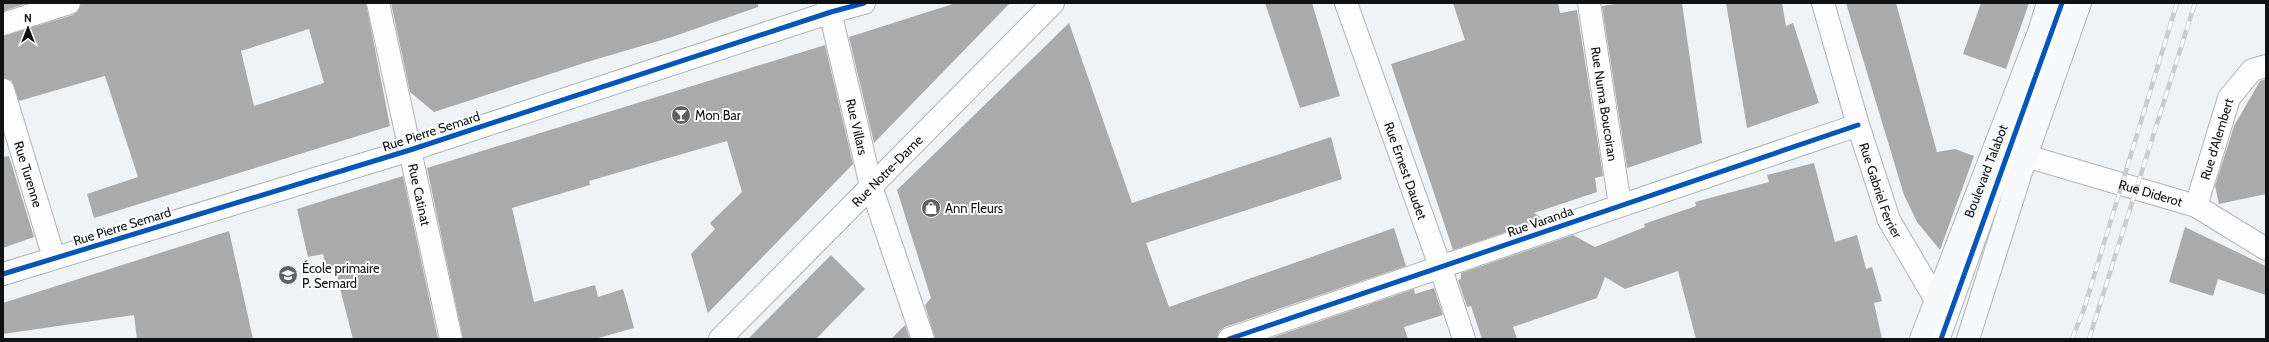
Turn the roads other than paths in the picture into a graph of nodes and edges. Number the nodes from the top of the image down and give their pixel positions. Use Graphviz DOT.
graph roads {
  1 [pos="68,3"];
  2 [pos="378,3"];
  3 [pos="864,3"];
  4 [pos="1054,3"];
  5 [pos="1346,3"];
  6 [pos="1589,3"];
  7 [pos="1823,3"];
  8 [pos="2048,3"];
  9 [pos="2062,3"];
  10 [pos="2080,3"];
  11 [pos="830,8"];
  12 [pos="3,24"];
  13 [pos="2266,66"];
  14 [pos="3,90"];
  15 [pos="1858,125"];
  16 [pos="410,150"];
  17 [pos="2026,156"];
  18 [pos="871,186"];
  19 [pos="1620,205"];
  20 [pos="2196,206"];
  21 [pos="2266,249"];
  22 [pos="54,258"];
  23 [pos="1440,266"];
  24 [pos="3,274"];
  25 [pos="1936,300"];
  26 [pos="451,339"];
  27 [pos="720,339"];
  28 [pos="923,339"];
  29 [pos="1229,339"];
  30 [pos="1464,339"];
  31 [pos="1922,339"];
  32 [pos="1941,339"];
  33 [pos="1968,339"];
  1 -- 12 [label="street"];
  2 -- 16 [label="street, Rue Catinat"];
  3 -- 11 [label="street, Rue Pierre Semard"];
  4 -- 18 [label="street, Rue Notre-Dame"];
  5 -- 23 [label="street, Rue Ernest Daudet"];
  6 -- 19 [label="street, Rue Numa Boucoiran"];
  7 -- 15 [label="street, Rue Gabriel Ferrier"];
  8 -- 25 [label="main road, Boulevard Talabot"];
  9 -- 32 [label="lane"];
  10 -- 17 [label="main road"];
  11 -- 16 [label="street, Rue Pierre Semard"];
  11 -- 18 [label="street, Rue Villars"];
  13 -- 20 [label="street, Rue d'Alembert"];
  14 -- 22 [label="street, Rue Turenne"];
  15 -- 19 [label="street, Rue Varanda"];
  15 -- 25 [label="street, Rue Gabriel Ferrier"];
  16 -- 22 [label="street, Rue Pierre Semard"];
  16 -- 26 [label="street, Rue Catinat"];
  17 -- 20 [label="street, Rue Diderot"];
  17 -- 33 [label="main road"];
  18 -- 27 [label="street, Rue Notre-Dame"];
  18 -- 28 [label="street, Rue Villars"];
  19 -- 23 [label="street, Rue Varanda"];
  20 -- 21 [label="street, Rue Diderot"];
  22 -- 24 [label="street, Rue Pierre Semard"];
  23 -- 29 [label="street, Rue Varanda"];
  23 -- 30 [label="street, Rue Ernest Daudet"];
  25 -- 31 [label="main road, Boulevard Talabot"];
}
